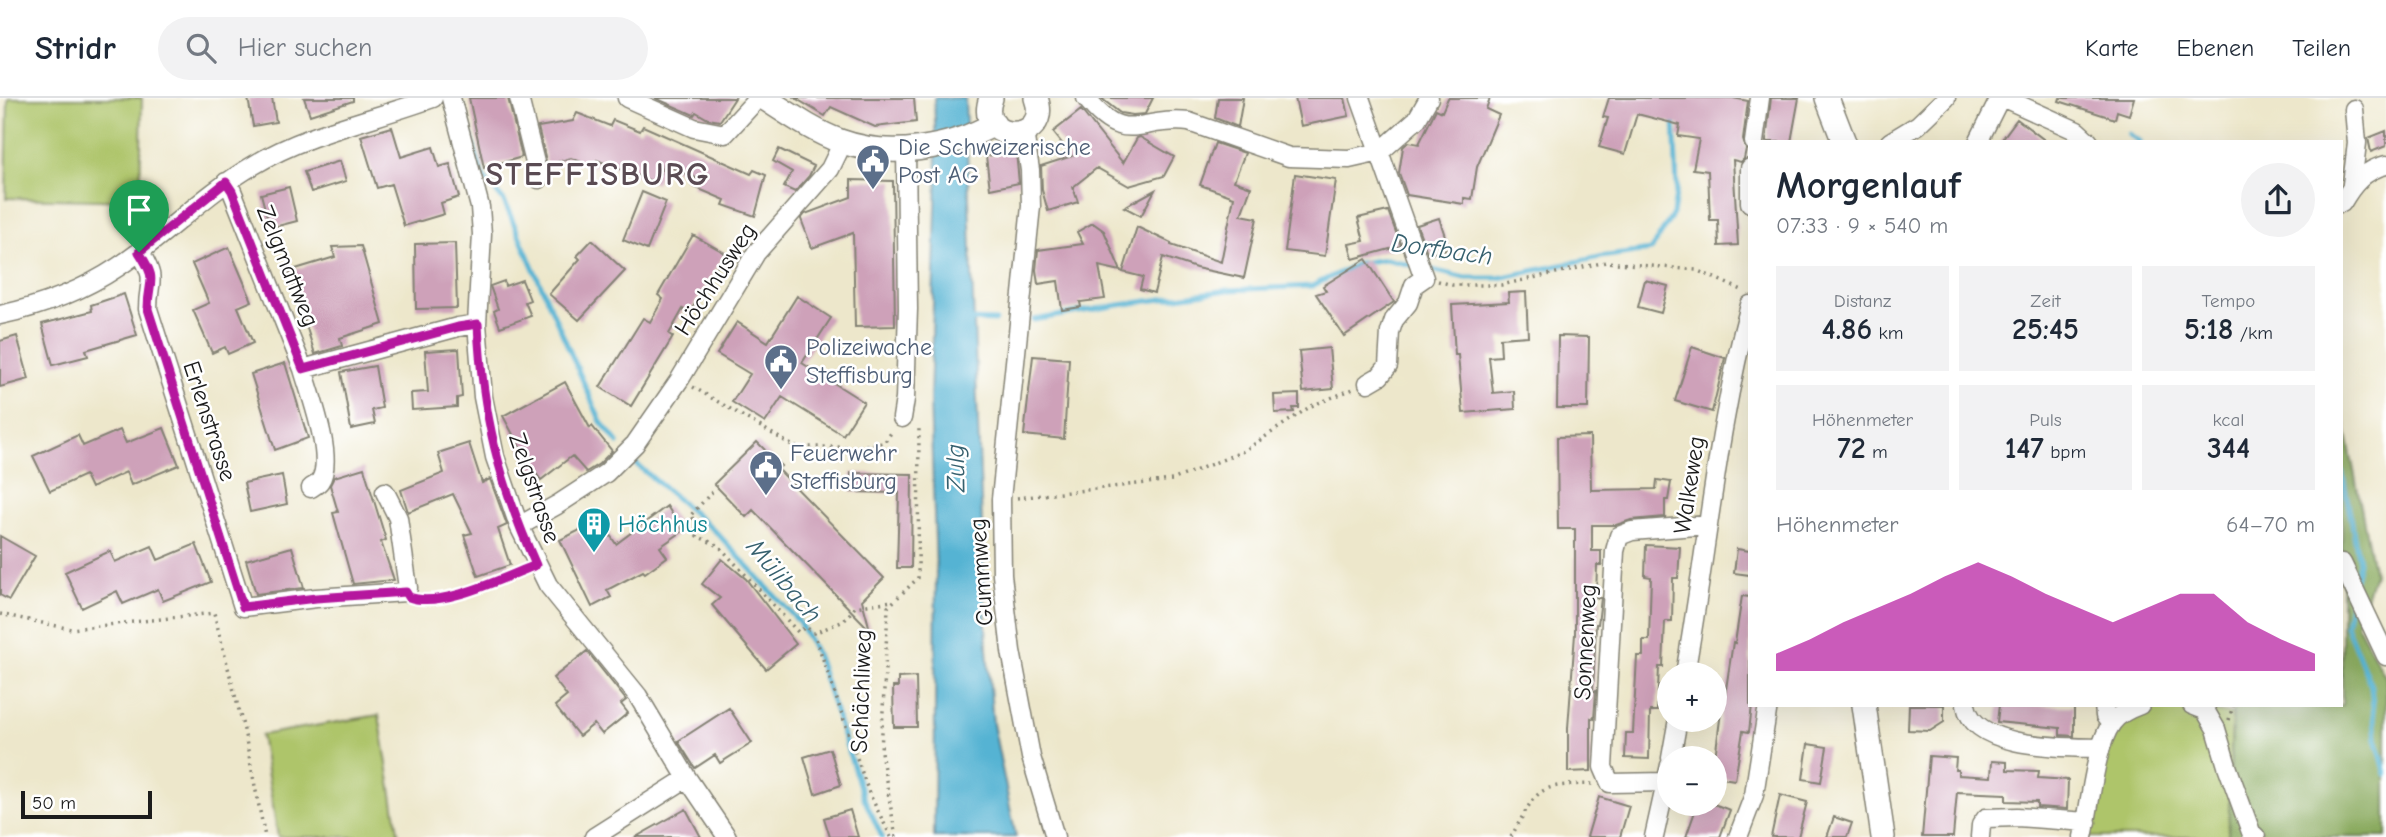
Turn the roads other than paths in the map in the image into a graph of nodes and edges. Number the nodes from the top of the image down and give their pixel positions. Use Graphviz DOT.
graph roads {
  1 [pos="433,98"];
  2 [pos="451,98"];
  3 [pos="519,98"];
  4 [pos="627,98"];
  5 [pos="758,98"];
  6 [pos="764,98"];
  7 [pos="991,98"];
  8 [pos="1086,98"];
  9 [pos="1360,98"];
  10 [pos="1429,98"];
  11 [pos="1760,98"];
  12 [pos="1827,98"];
  13 [pos="1946,98"];
  14 [pos="2002,98"];
  15 [pos="1042,100"];
  16 [pos="2354,109"];
  17 [pos="994,124"];
  18 [pos="1024,132"];
  19 [pos="1754,140"];
  20 [pos="1843,140"];
  21 [pos="1893,140"];
  22 [pos="1979,140"];
  23 [pos="2087,140"];
  24 [pos="843,142"];
  25 [pos="912,149"];
  26 [pos="1380,152"];
  27 [pos="2386,165"];
  28 [pos="539,179"];
  29 [pos="226,182"];
  30 [pos="2352,184"];
  31 [pos="2343,201"];
  32 [pos="139,252"];
  33 [pos="1748,312"];
  34 [pos="0,315"];
  35 [pos="478,324"];
  36 [pos="303,369"];
  37 [pos="1368,383"];
  38 [pos="902,418"];
  39 [pos="311,488"];
  40 [pos="385,492"];
  41 [pos="1708,525"];
  42 [pos="519,526"];
  43 [pos="2343,568"];
  44 [pos="2386,656"];
  45 [pos="1687,662"];
  46 [pos="1768,707"];
  47 [pos="1864,707"];
  48 [pos="1966,707"];
  49 [pos="2104,707"];
  50 [pos="2136,707"];
  51 [pos="2197,707"];
  52 [pos="2111,724"];
  53 [pos="2101,748"];
  54 [pos="1657,775"];
  55 [pos="687,778"];
  56 [pos="1659,816"];
  57 [pos="2085,829"];
  58 [pos="594,837"];
  59 [pos="727,837"];
  60 [pos="1055,837"];
  61 [pos="1654,837"];
  62 [pos="1738,837"];
  63 [pos="1883,837"];
  64 [pos="1980,837"];
  65 [pos="2256,837"];
  1 -- 29 [label="street"];
  2 -- 35 [label="street, Zelgstrasse"];
  3 -- 28 [label="street"];
  4 -- 5 [label="street"];
  6 -- 24 [label="main road"];
  7 -- 17 [label="main road"];
  8 -- 26 [label="street"];
  9 -- 26 [label="street"];
  10 -- 26 [label="street"];
  11 -- 19 [label="street"];
  12 -- 20 [label="main road"];
  13 -- 21 [label="street"];
  14 -- 22 [label="street"];
  14 -- 23 [label="street"];
  15 -- 18 [label="main road"];
  16 -- 30 [label="street"];
  17 -- 18 [label="main road"];
  17 -- 25 [label="main road"];
  18 -- 60 [label="street, Gummweg"];
  24 -- 25 [label="main road"];
  24 -- 42 [label="street, Höchhusweg"];
  25 -- 38 [label="street"];
  26 -- 37 [label="street"];
  27 -- 30 [label="street"];
  29 -- 32 [label="street"];
  29 -- 36 [label="street, Zelgmattweg"];
  30 -- 31 [label="street"];
  32 -- 34 [label="street"];
  32 -- 40 [label="street, Erlenstrasse"];
  33 -- 41 [label="street, Walkeweg"];
  35 -- 36 [label="street"];
  35 -- 42 [label="street, Zelgstrasse"];
  36 -- 39 [label="street, Zelgmattweg"];
  41 -- 45 [label="street, Walkeweg"];
  41 -- 54 [label="street, Sonnenweg"];
  42 -- 55 [label="street, Zelgstrasse"];
  43 -- 44 [label="street"];
  46 -- 62 [label="street"];
  47 -- 63 [label="main road"];
  48 -- 53 [label="street"];
  49 -- 52 [label="street"];
  50 -- 52 [label="street"];
  51 -- 65 [label="street"];
  52 -- 53 [label="street"];
  53 -- 57 [label="street"];
  55 -- 58 [label="street"];
  55 -- 59 [label="street, Zelgstrasse"];
  56 -- 61 [label="street"];
  57 -- 64 [label="street"];
}
